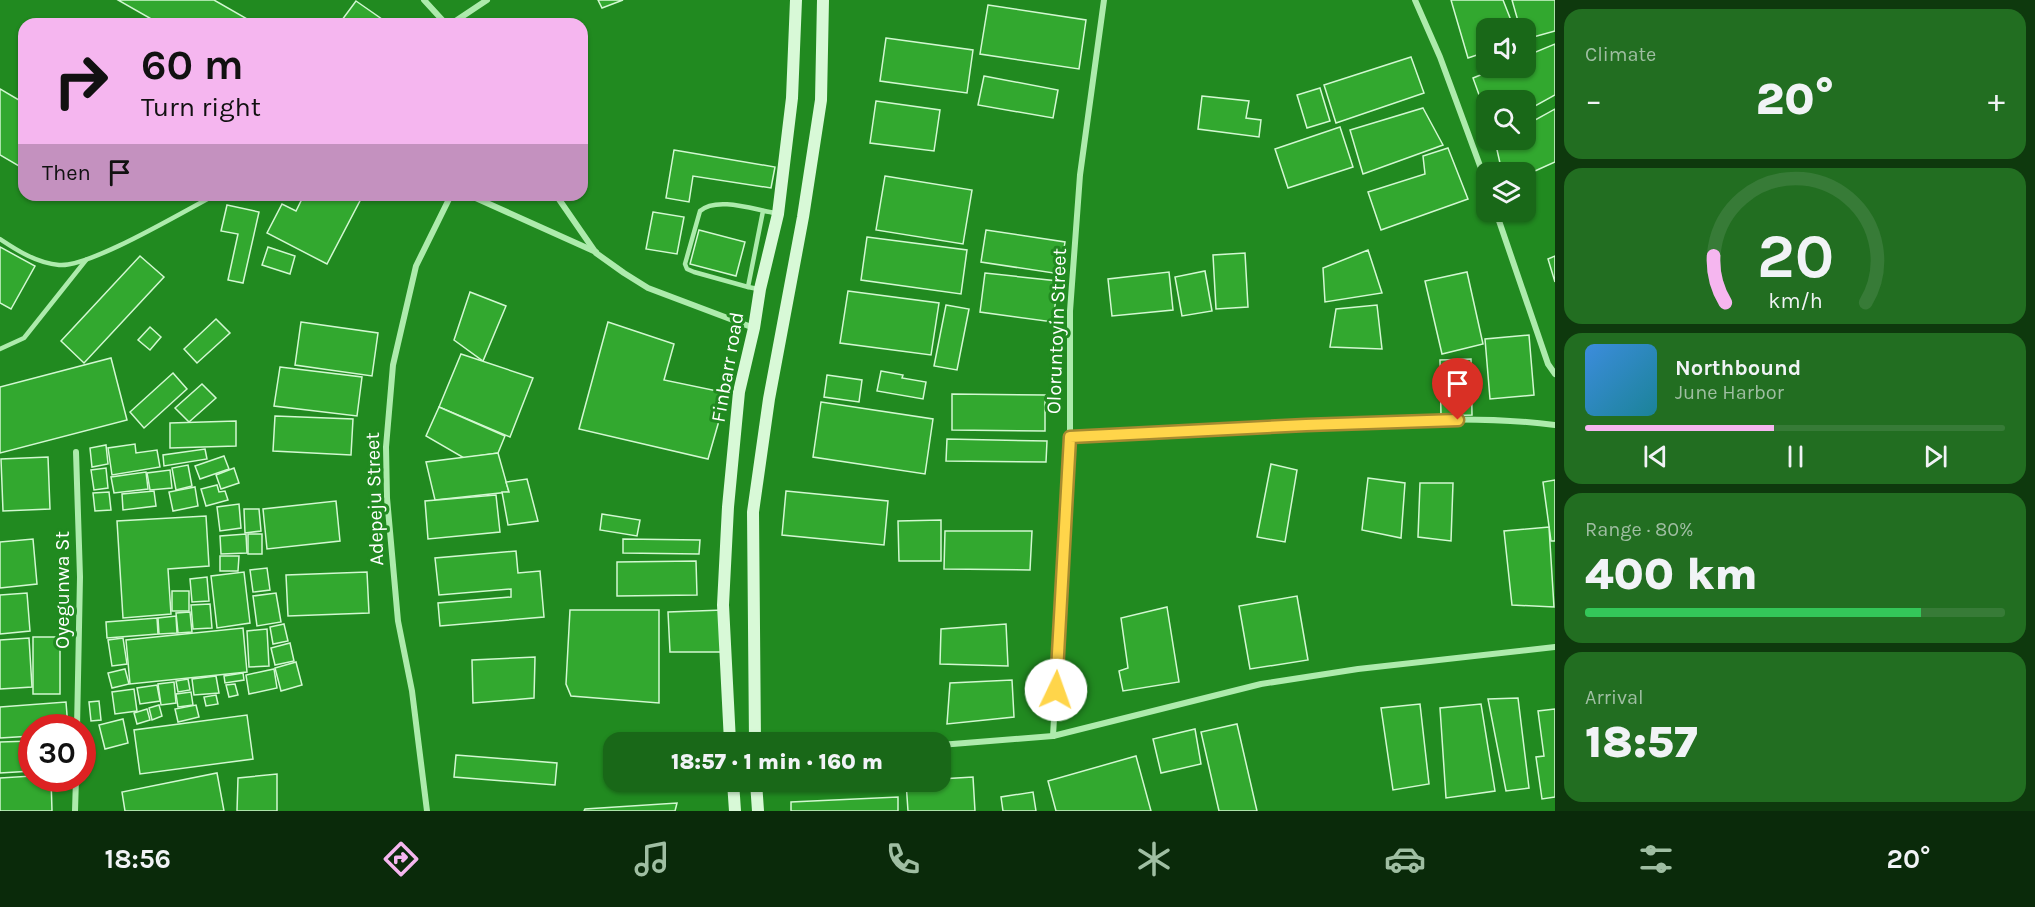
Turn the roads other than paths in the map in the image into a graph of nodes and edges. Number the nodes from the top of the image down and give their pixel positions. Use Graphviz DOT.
graph roads {
  1 [pos="424,0"];
  2 [pos="487,0"];
  3 [pos="796,0"];
  4 [pos="823,0"];
  5 [pos="1104,0"];
  6 [pos="1415,0"];
  7 [pos="440,18"];
  8 [pos="460,18"];
  9 [pos="1479,162"];
  10 [pos="203,201"];
  11 [pos="448,201"];
  12 [pos="482,201"];
  13 [pos="560,201"];
  14 [pos="763,212"];
  15 [pos="778,214"];
  16 [pos="1500,222"];
  17 [pos="0,239"];
  18 [pos="596,253"];
  19 [pos="86,260"];
  20 [pos="754,288"];
  21 [pos="754,328"];
  22 [pos="0,349"];
  23 [pos="1555,374"];
  24 [pos="1555,426"];
  25 [pos="1070,437"];
  26 [pos="76,452"];
  27 [pos="1555,647"];
  28 [pos="77,714"];
  29 [pos="729,732"];
  30 [pos="755,732"];
  31 [pos="1053,736"];
  32 [pos="951,744"];
  33 [pos="76,792"];
  34 [pos="734,792"];
  35 [pos="757,792"];
  36 [pos="75,811"];
  37 [pos="427,811"];
  38 [pos="735,811"];
  39 [pos="758,811"];
  1 -- 7 [label="street"];
  2 -- 8 [label="street"];
  3 -- 15 [label="main road, Finbarr road"];
  4 -- 30 [label="main road"];
  5 -- 25 [label="street, Oloruntoyin Street"];
  6 -- 9 [label="street"];
  10 -- 19 [label="lane"];
  11 -- 37 [label="street, Adepeju Street"];
  12 -- 18 [label="street"];
  13 -- 18 [label="street"];
  14 -- 15 [label="lane"];
  14 -- 20 [label="lane"];
  14 -- 20 [label="lane"];
  15 -- 20 [label="main road, Finbarr road"];
  16 -- 23 [label="street"];
  17 -- 19 [label="lane"];
  18 -- 21 [label="street"];
  19 -- 22 [label="lane"];
  20 -- 21 [label="main road, Finbarr road"];
  21 -- 29 [label="main road, Finbarr road"];
  24 -- 25 [label="street"];
  25 -- 31 [label="street, Oloruntoyin Street"];
  26 -- 28 [label="street, Oyegunwa St"];
  27 -- 31 [label="street"];
  31 -- 32 [label="street"];
  33 -- 36 [label="street"];
  34 -- 38 [label="main road"];
  35 -- 39 [label="main road"];
}
